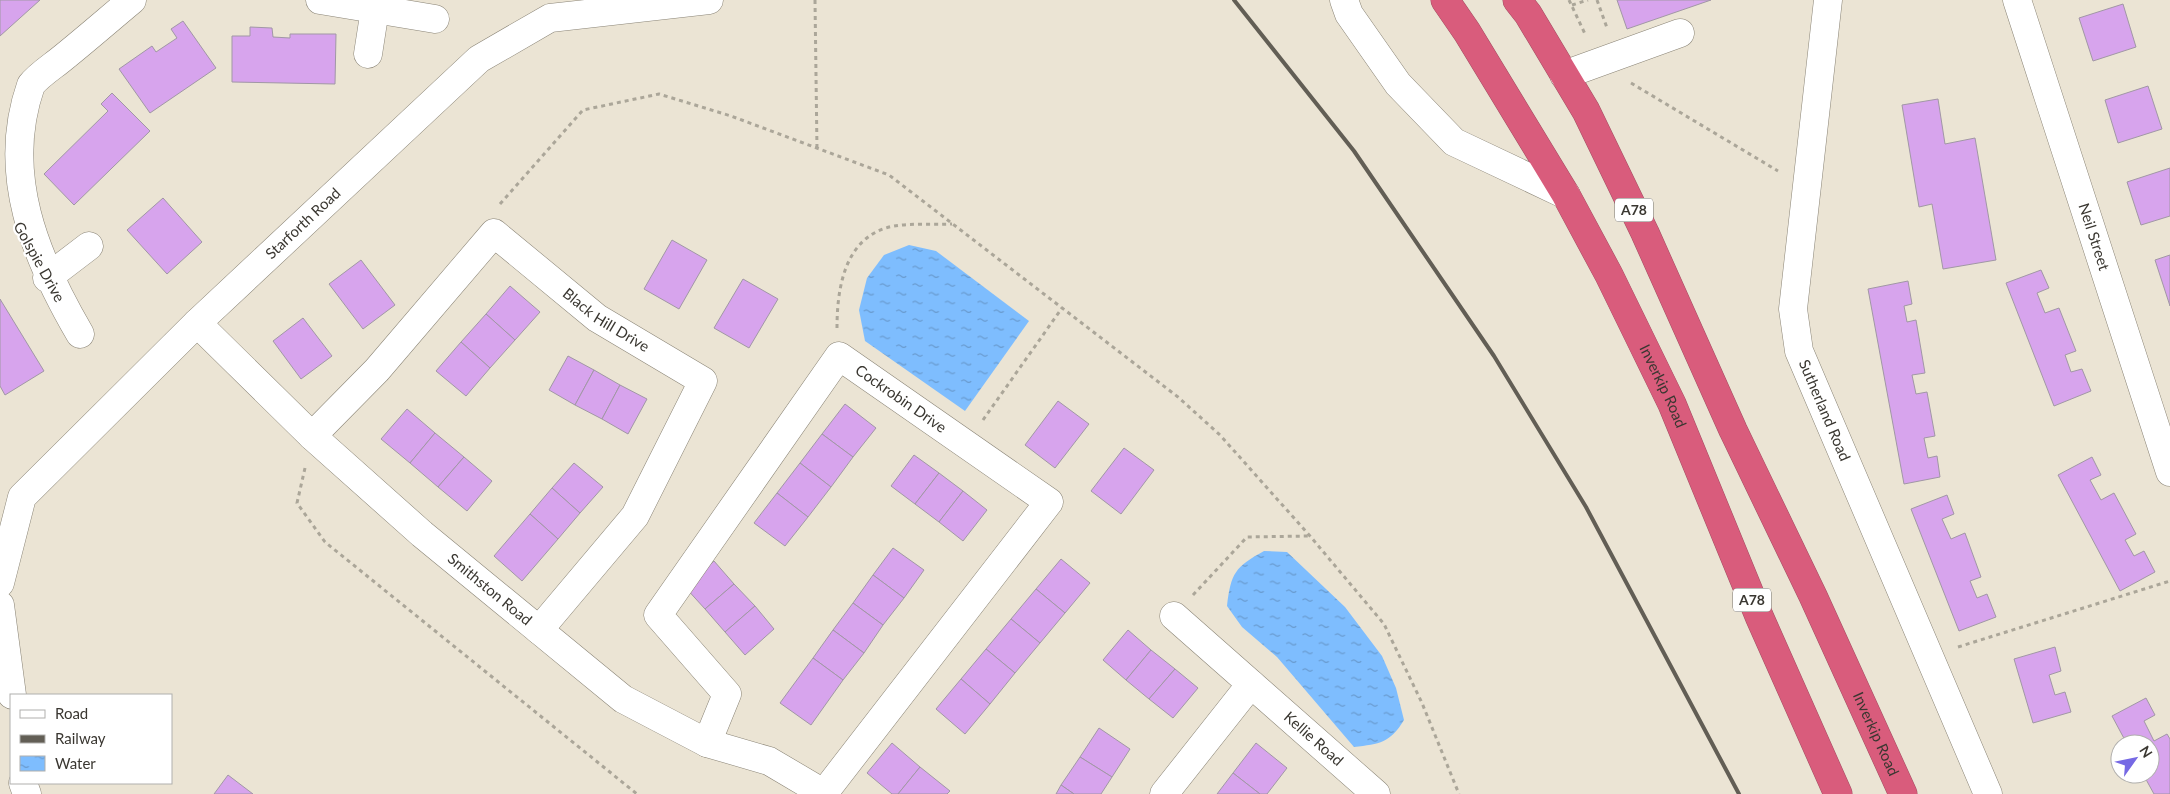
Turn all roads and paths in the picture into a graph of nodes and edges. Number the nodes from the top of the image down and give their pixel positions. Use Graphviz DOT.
graph roads {
  1 [pos="132,0"];
  2 [pos="320,0"];
  3 [pos="709,0"];
  4 [pos="816,0"];
  5 [pos="1344,0"];
  6 [pos="1445,0"];
  7 [pos="1517,0"];
  8 [pos="1569,0"];
  9 [pos="1588,0"];
  10 [pos="1597,0"];
  11 [pos="1828,0"];
  12 [pos="2017,0"];
  13 [pos="1572,5"];
  14 [pos="375,8"];
  15 [pos="435,19"];
  16 [pos="1680,33"];
  17 [pos="1609,34"];
  18 [pos="368,54"];
  19 [pos="1597,63"];
  20 [pos="1564,75"];
  21 [pos="1645,92"];
  22 [pos="817,150"];
  23 [pos="1806,188"];
  24 [pos="1566,195"];
  25 [pos="954,224"];
  26 [pos="494,233"];
  27 [pos="89,246"];
  28 [pos="47,278"];
  29 [pos="1062,308"];
  30 [pos="197,323"];
  31 [pos="80,334"];
  32 [pos="839,356"];
  33 [pos="312,436"];
  34 [pos="966,444"];
  35 [pos="2170,472"];
  36 [pos="1310,536"];
  37 [pos="2170,581"];
  38 [pos="0,583"];
  39 [pos="0,605"];
  40 [pos="1174,616"];
  41 [pos="539,630"];
  42 [pos="1931,656"];
  43 [pos="1251,684"];
  44 [pos="12,694"];
  45 [pos="707,743"];
  46 [pos="637,794"];
  47 [pos="825,794"];
  48 [pos="1164,794"];
  49 [pos="1376,794"];
  50 [pos="1459,794"];
  51 [pos="1838,794"];
  52 [pos="1902,794"];
  53 [pos="1988,794"];
  1 -- 28 [label="street, Golspie Drive"];
  2 -- 14 [label="street"];
  3 -- 30 [label="street, Starforth Road"];
  4 -- 22 [label="path"];
  5 -- 24 [label="street"];
  6 -- 24 [label="highway, Inverkip Road / A78"];
  7 -- 20 [label="highway, Inverkip Road / A78"];
  8 -- 13 [label="path"];
  9 -- 13 [label="path"];
  10 -- 17 [label="path"];
  11 -- 23 [label="street, Sutherland Road"];
  12 -- 35 [label="street, Neil Street"];
  13 -- 19 [label="path"];
  14 -- 15 [label="street"];
  14 -- 18 [label="street"];
  16 -- 19 [label="street"];
  19 -- 20 [label="street"];
  20 -- 52 [label="highway, Inverkip Road / A78"];
  21 -- 23 [label="path"];
  22 -- 25 [label="path"];
  22 -- 26 [label="path"];
  23 -- 42 [label="street, Sutherland Road"];
  24 -- 51 [label="highway, Inverkip Road / A78"];
  25 -- 29 [label="path"];
  25 -- 32 [label="path"];
  26 -- 33 [label="street"];
  26 -- 41 [label="street, Black Hill Drive"];
  27 -- 28 [label="street"];
  28 -- 31 [label="street, Golspie Drive"];
  29 -- 34 [label="path"];
  29 -- 36 [label="path"];
  30 -- 33 [label="street, Smithston Road"];
  30 -- 38 [label="street, Starforth Road"];
  32 -- 34 [label="street, Cockrobin Drive"];
  32 -- 45 [label="street, Cockrobin Drive"];
  33 -- 41 [label="street, Smithston Road"];
  33 -- 46 [label="path"];
  34 -- 47 [label="street, Cockrobin Drive"];
  36 -- 40 [label="path"];
  36 -- 50 [label="path"];
  37 -- 42 [label="path"];
  39 -- 44 [label="street"];
  40 -- 43 [label="street, Kellie Road"];
  41 -- 45 [label="street, Smithston Road"];
  42 -- 53 [label="street, Sutherland Road"];
  43 -- 48 [label="street"];
  43 -- 49 [label="street, Kellie Road"];
  45 -- 47 [label="street, Smithston Road"];
}
